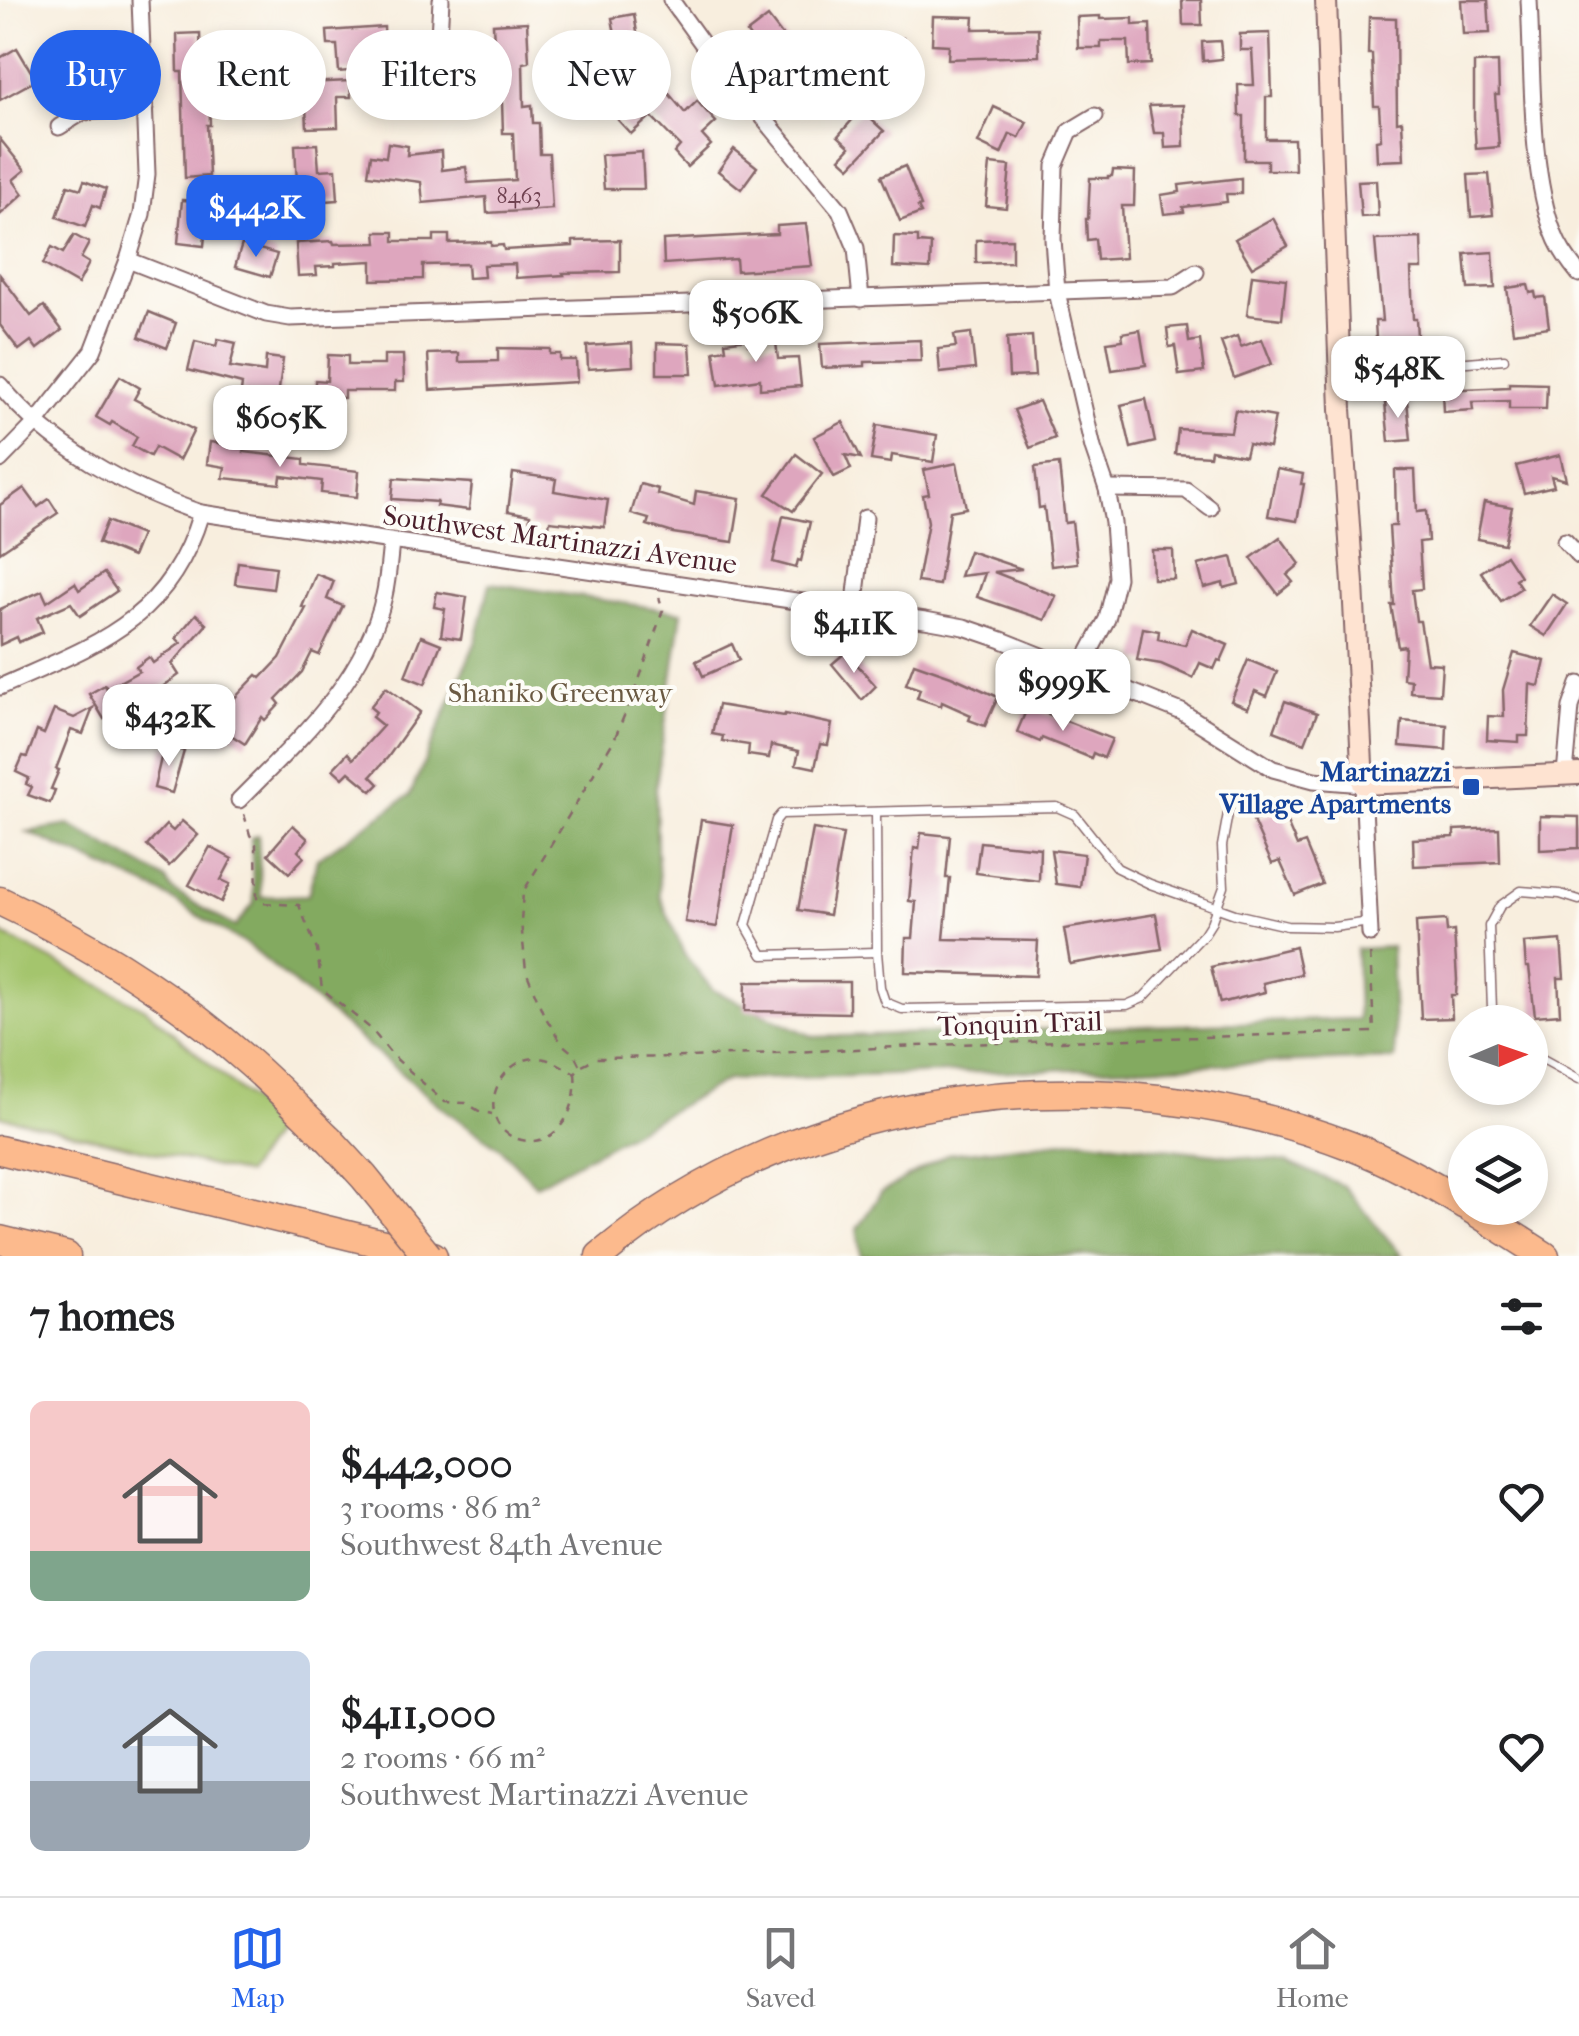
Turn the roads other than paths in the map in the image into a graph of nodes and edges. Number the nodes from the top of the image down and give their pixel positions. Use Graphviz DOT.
graph roads {
  1 [pos="140,0"];
  2 [pos="441,0"];
  3 [pos="671,0"];
  4 [pos="1326,0"];
  5 [pos="1530,0"];
  6 [pos="142,30"];
  7 [pos="439,30"];
  8 [pos="1094,116"];
  9 [pos="70,120"];
  10 [pos="146,120"];
  11 [pos="59,127"];
  12 [pos="128,260"];
  13 [pos="1196,272"];
  14 [pos="1579,274"];
  15 [pos="1057,292"];
  16 [pos="862,300"];
  17 [pos="1504,359"];
  18 [pos="1339,373"];
  19 [pos="0,384"];
  20 [pos="36,423"];
  21 [pos="0,460"];
  22 [pos="1107,489"];
  23 [pos="1210,508"];
  24 [pos="201,513"];
  25 [pos="865,518"];
  26 [pos="1564,540"];
  27 [pos="392,542"];
  28 [pos="1579,556"];
  29 [pos="854,610"];
  30 [pos="1080,670"];
  31 [pos="1579,684"];
  32 [pos="0,687"];
  33 [pos="1572,774"];
  34 [pos="1363,784"];
  35 [pos="239,800"];
  36 [pos="1229,808"];
  37 [pos="876,812"];
  38 [pos="1579,900"];
  39 [pos="0,901"];
  40 [pos="1218,908"];
  41 [pos="1370,928"];
  42 [pos="877,952"];
  43 [pos="1492,1005"];
  44 [pos="1548,1062"];
  45 [pos="1579,1080"];
  46 [pos="0,1150"];
  47 [pos="1448,1195"];
  48 [pos="1497,1225"];
  49 [pos="0,1240"];
  50 [pos="66,1256"];
  51 [pos="431,1256"];
  52 [pos="600,1256"];
  53 [pos="1546,1256"];
  1 -- 6 [label="street"];
  2 -- 7 [label="street"];
  3 -- 16 [label="street"];
  4 -- 18 [label="street"];
  5 -- 14 [label="street"];
  8 -- 15 [label="street"];
  9 -- 11 [label="street"];
  10 -- 12 [label="street"];
  12 -- 16 [label="street"];
  12 -- 20 [label="street"];
  13 -- 15 [label="street"];
  15 -- 16 [label="street"];
  15 -- 22 [label="street"];
  17 -- 18 [label="lane"];
  18 -- 34 [label="street"];
  19 -- 20 [label="street, Southwest Martinazzi Avenue"];
  20 -- 21 [label="street"];
  20 -- 24 [label="street, Southwest Martinazzi Avenue"];
  22 -- 23 [label="street"];
  22 -- 30 [label="street"];
  24 -- 27 [label="street, Southwest Martinazzi Avenue"];
  24 -- 32 [label="street"];
  25 -- 29 [label="street"];
  26 -- 28 [label="street"];
  27 -- 29 [label="street, Southwest Martinazzi Avenue"];
  27 -- 35 [label="street"];
  29 -- 30 [label="street, Southwest Martinazzi Avenue"];
  30 -- 34 [label="street, Southwest Martinazzi Avenue"];
  31 -- 33 [label="street"];
  33 -- 34 [label="street, Southwest Martinazzi Avenue"];
  34 -- 41 [label="street"];
  36 -- 40 [label="lane"];
  37 -- 40 [label="lane"];
  37 -- 42 [label="lane"];
  37 -- 42 [label="lane"];
  38 -- 43 [label="lane"];
  39 -- 51 [label="highway, bridge"];
  40 -- 41 [label="lane"];
  40 -- 42 [label="lane"];
  44 -- 45 [label="lane"];
  46 -- 51 [label="highway"];
  47 -- 52 [label="highway"];
  48 -- 53 [label="highway"];
  49 -- 50 [label="highway"];
}
